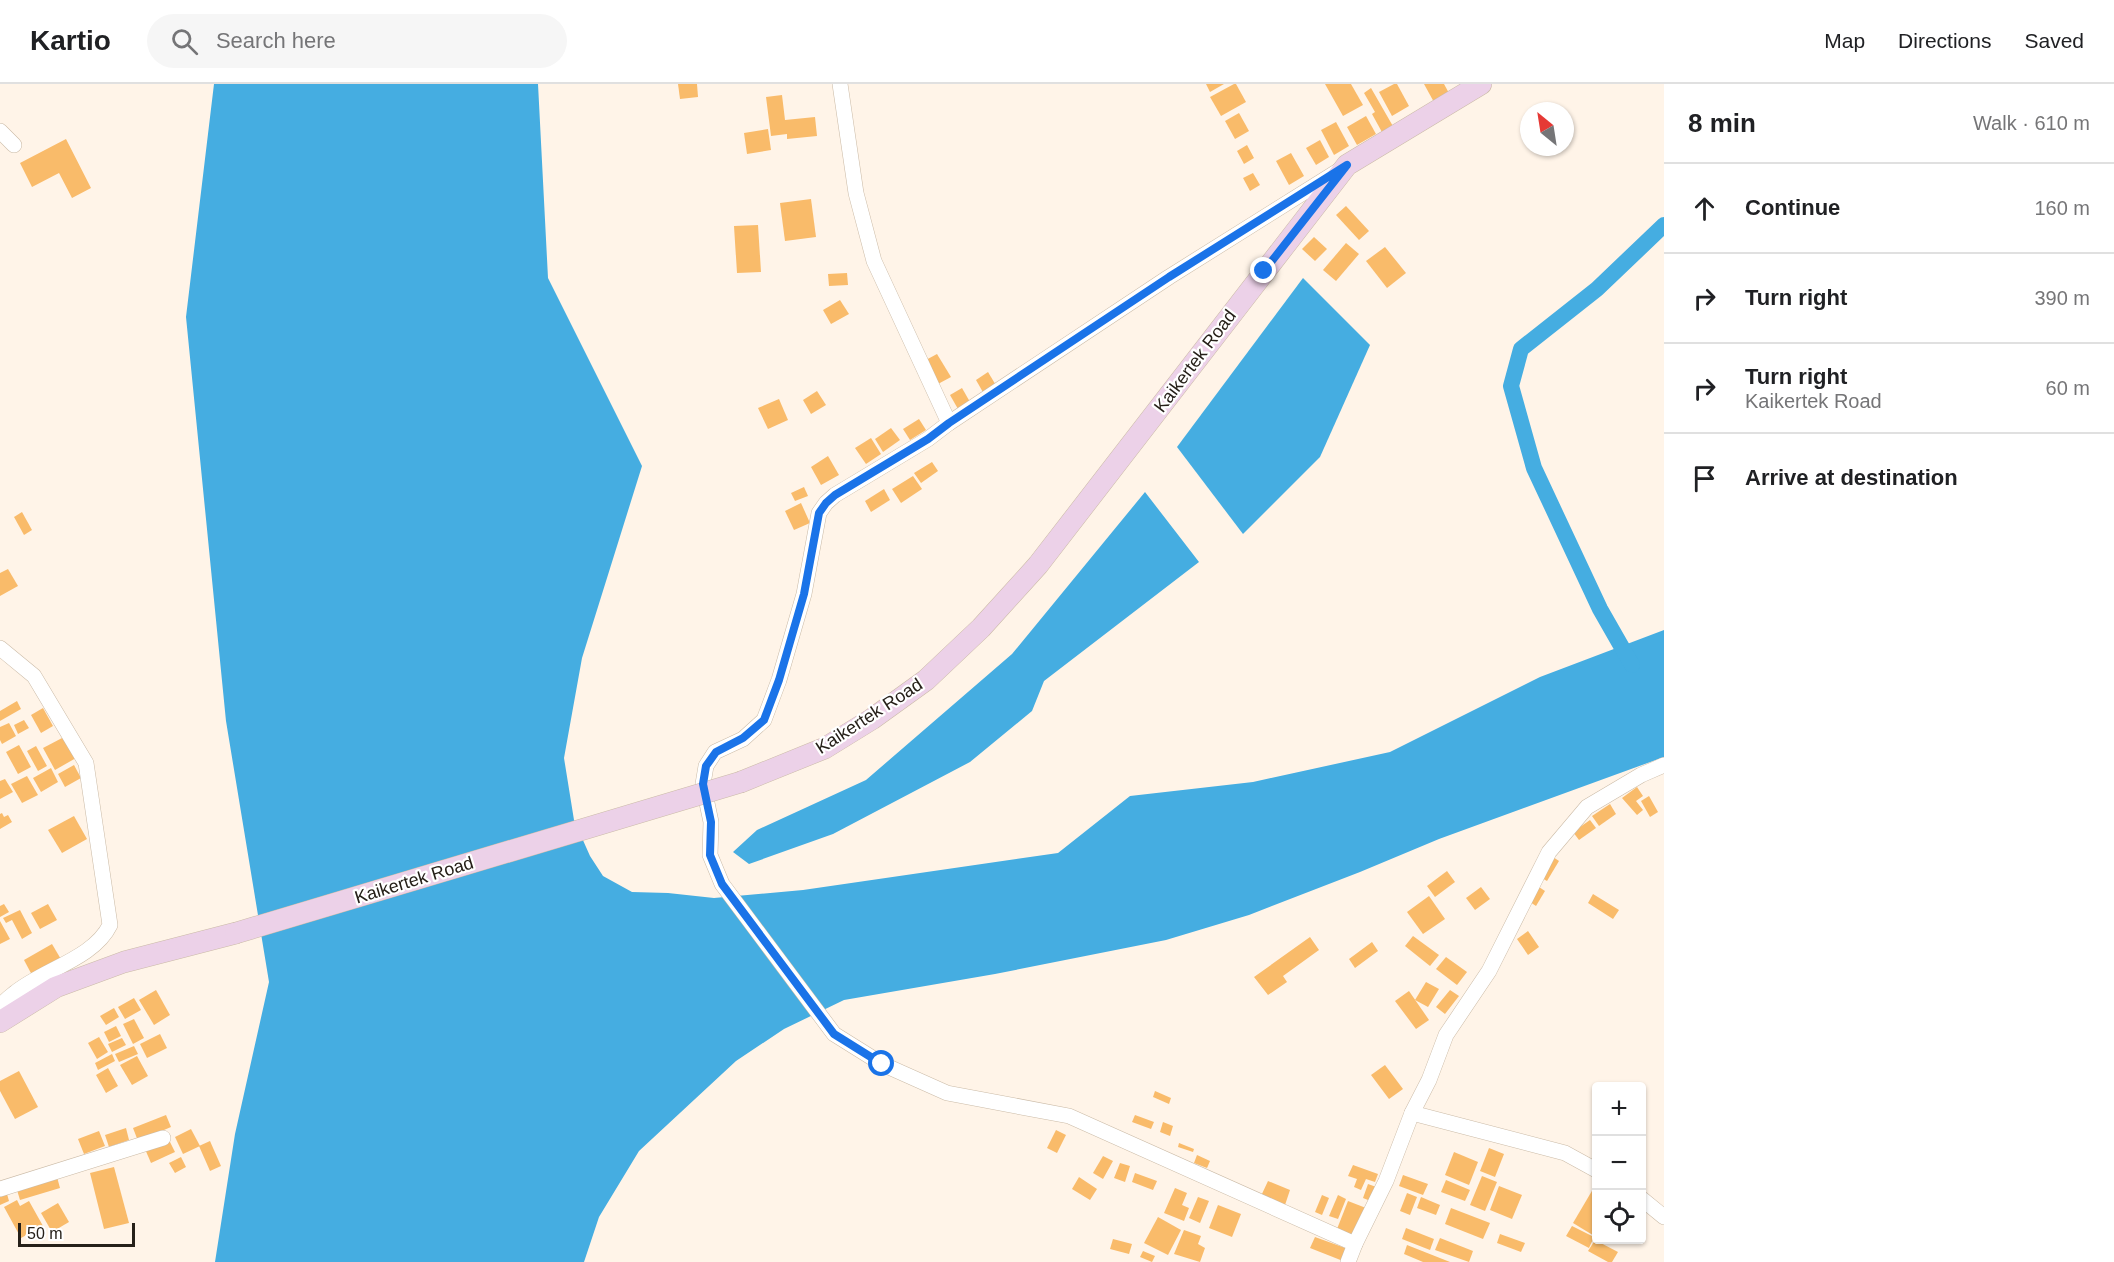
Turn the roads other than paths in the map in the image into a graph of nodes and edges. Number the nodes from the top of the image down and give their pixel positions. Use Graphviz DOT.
graph roads {
  1 [pos="840,84"];
  2 [pos="1481,84"];
  3 [pos="0,131"];
  4 [pos="14,145"];
  5 [pos="1347,165"];
  6 [pos="949,423"];
  7 [pos="0,648"];
  8 [pos="1664,765"];
  9 [pos="0,1008"];
  10 [pos="0,1022"];
  11 [pos="1412,1113"];
  12 [pos="163,1138"];
  13 [pos="1592,1168"];
  14 [pos="0,1189"];
  15 [pos="1646,1203"];
  16 [pos="1664,1217"];
  17 [pos="1355,1244"];
  18 [pos="1348,1262"];
  1 -- 6 [label="street"];
  2 -- 5 [label="main road, Kaikertek Road"];
  3 -- 4 [label="street"];
  5 -- 6 [label="street"];
  5 -- 10 [label="main road, Kaikertek Road, bridge"];
  6 -- 17 [label="street"];
  7 -- 9 [label="street"];
  8 -- 11 [label="street"];
  11 -- 13 [label="street"];
  11 -- 17 [label="street"];
  12 -- 14 [label="street"];
  15 -- 16 [label="street"];
  17 -- 18 [label="street"];
}
